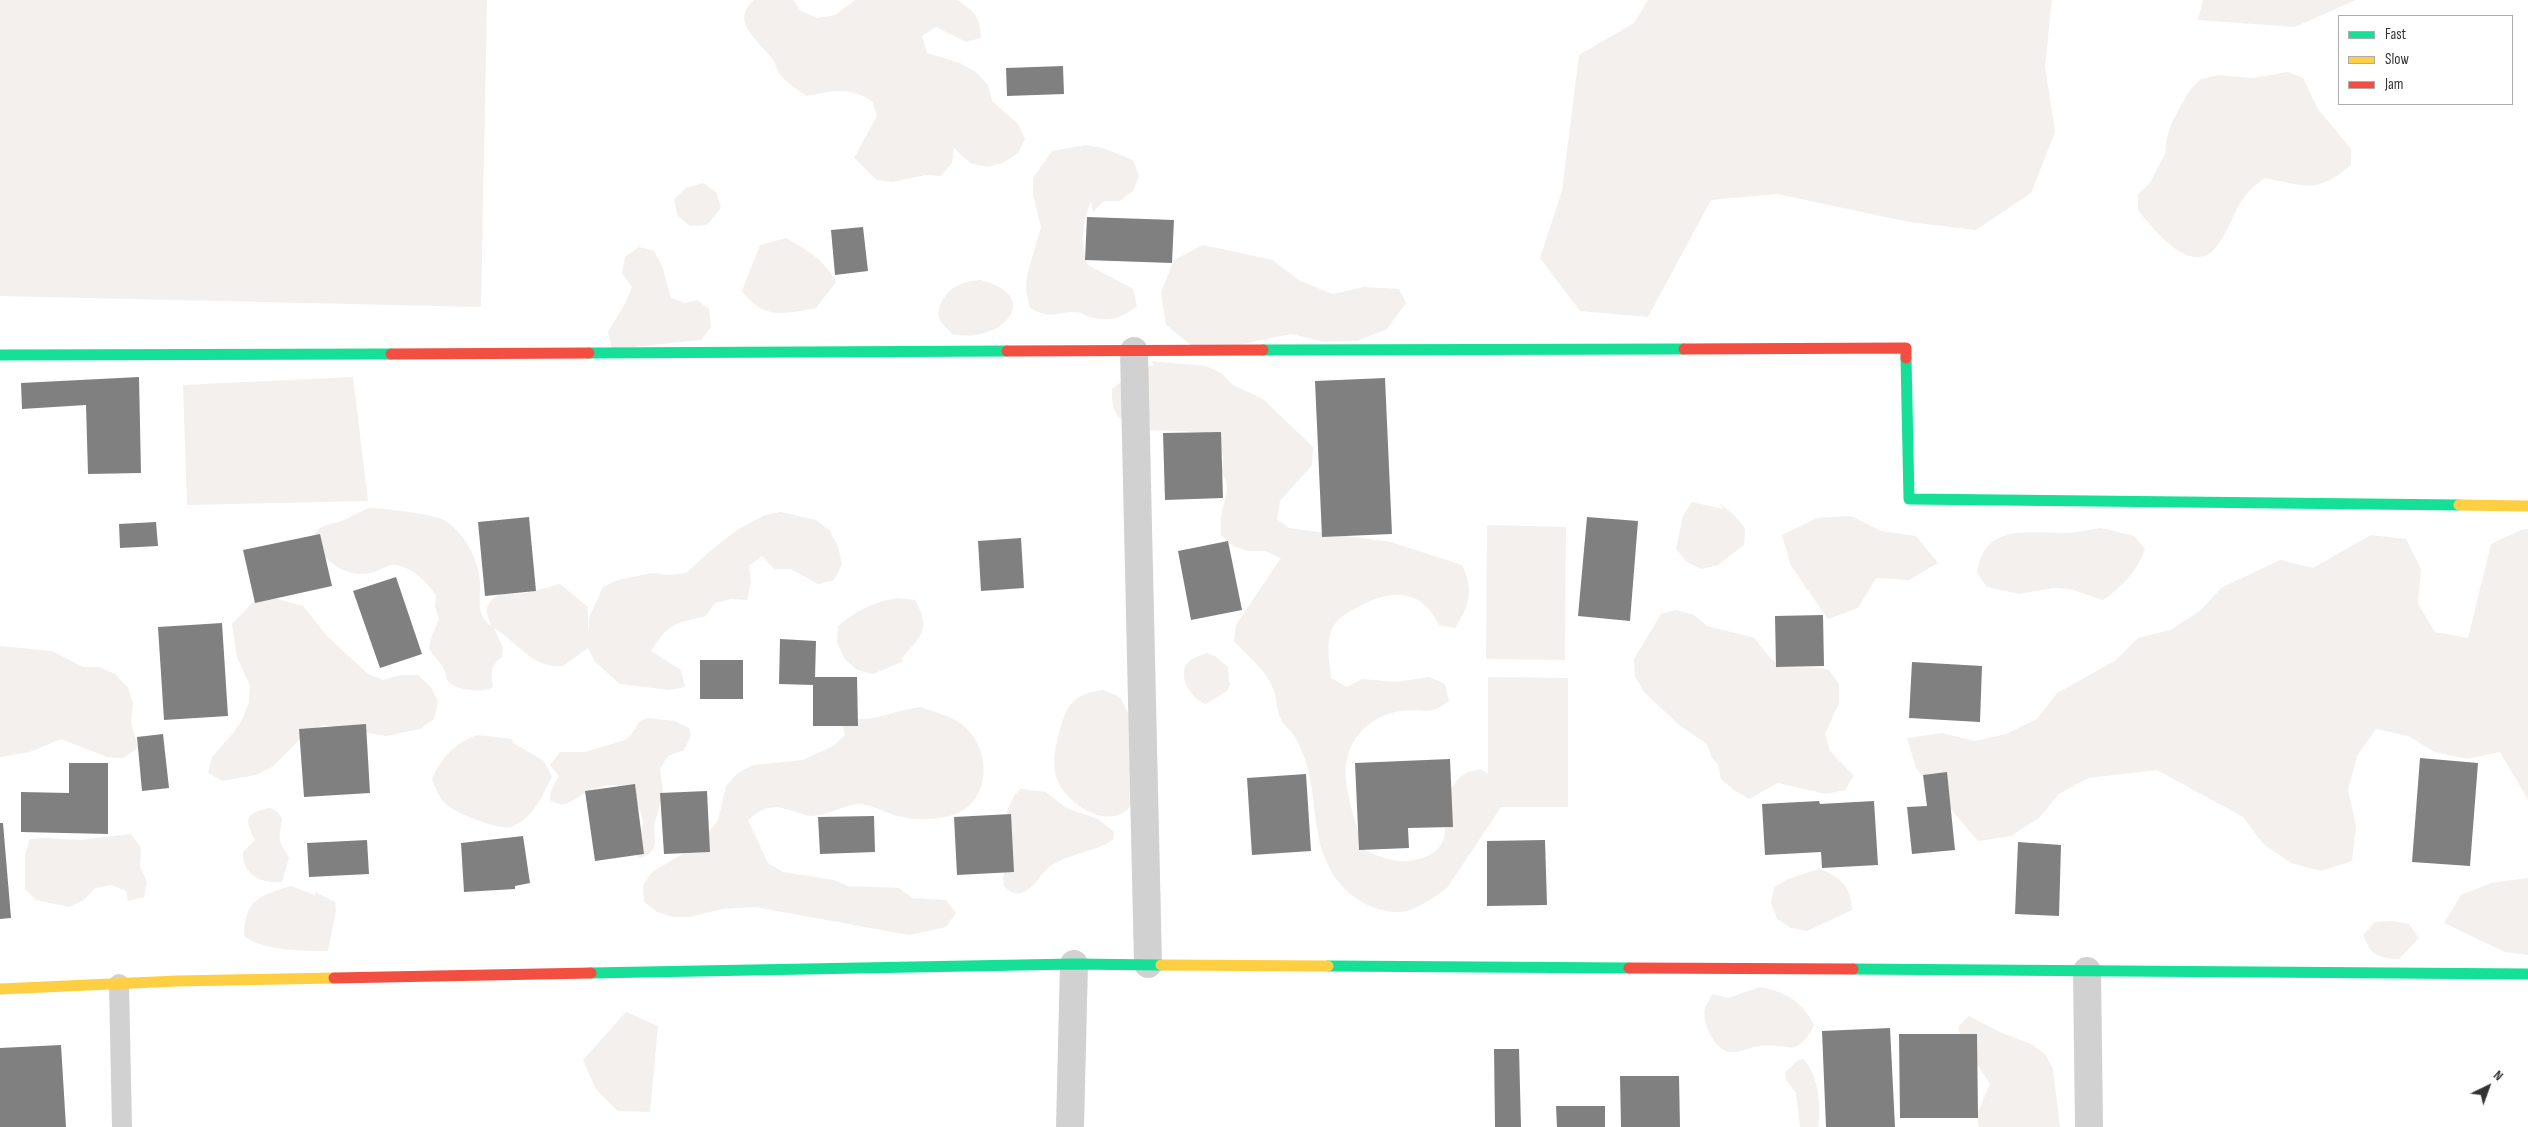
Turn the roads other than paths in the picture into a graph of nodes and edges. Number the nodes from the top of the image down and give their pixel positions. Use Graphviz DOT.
graph roads {
  1 [pos="1134,351"];
  2 [pos="0,355"];
  3 [pos="2528,506"];
  4 [pos="1074,964"];
  5 [pos="1148,964"];
  6 [pos="2087,970"];
  7 [pos="2528,974"];
  8 [pos="119,984"];
  9 [pos="0,989"];
  10 [pos="122,1127"];
  11 [pos="1070,1127"];
  12 [pos="2089,1127"];
  1 -- 2 [label="street"];
  1 -- 3 [label="street"];
  1 -- 5 [label="street"];
  4 -- 5 [label="street"];
  4 -- 8 [label="street"];
  4 -- 11 [label="street"];
  5 -- 6 [label="street"];
  6 -- 7 [label="street"];
  6 -- 12 [label="street"];
  8 -- 9 [label="street"];
  8 -- 10 [label="lane"];
}
